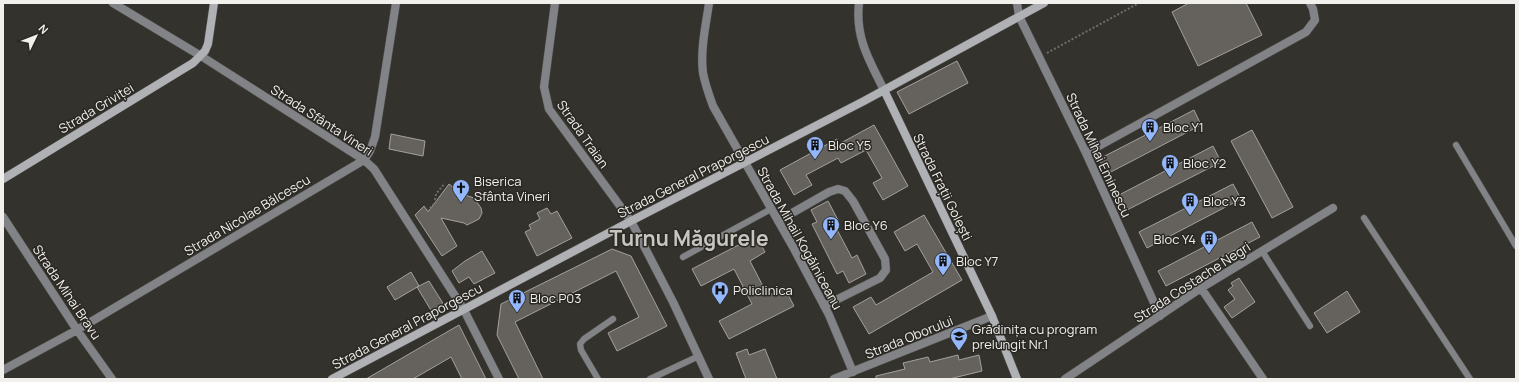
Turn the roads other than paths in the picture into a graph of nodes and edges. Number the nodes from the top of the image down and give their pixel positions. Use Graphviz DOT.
graph roads {
  1 [pos="113,3"];
  2 [pos="214,3"];
  3 [pos="396,3"];
  4 [pos="554,3"];
  5 [pos="709,3"];
  6 [pos="859,3"];
  7 [pos="1017,3"];
  8 [pos="1044,3"];
  9 [pos="1310,3"];
  10 [pos="1019,16"];
  11 [pos="201,56"];
  12 [pos="884,90"];
  13 [pos="1456,145"];
  14 [pos="1086,153"];
  15 [pos="364,160"];
  16 [pos="745,163"];
  17 [pos="3,179"];
  18 [pos="1333,208"];
  19 [pos="771,209"];
  20 [pos="3,217"];
  21 [pos="1364,218"];
  22 [pos="631,221"];
  23 [pos="778,221"];
  24 [pos="1516,246"];
  25 [pos="1262,251"];
  26 [pos="683,257"];
  27 [pos="1201,288"];
  28 [pos="824,306"];
  29 [pos="464,310"];
  30 [pos="992,316"];
  31 [pos="1160,316"];
  32 [pos="613,319"];
  33 [pos="1310,326"];
  34 [pos="77,330"];
  35 [pos="699,356"];
  36 [pos="3,370"];
  37 [pos="853,372"];
  38 [pos="112,379"];
  39 [pos="332,379"];
  40 [pos="499,379"];
  41 [pos="598,379"];
  42 [pos="650,379"];
  43 [pos="709,379"];
  44 [pos="834,379"];
  45 [pos="1016,379"];
  46 [pos="1065,379"];
  47 [pos="1263,379"];
  48 [pos="1470,379"];
  1 -- 11 [label="street, Strada Sfânta Vineri"];
  2 -- 11 [label="main road"];
  3 -- 15 [label="street"];
  4 -- 22 [label="street, Strada Traian"];
  5 -- 16 [label="street, Strada Mihail Kogălniceanu"];
  6 -- 12 [label="street, Strada Frații Golești"];
  7 -- 10 [label="street, Strada Mihai Eminescu"];
  8 -- 10 [label="main road, Strada General Praporgescu"];
  9 -- 14 [label="street"];
  10 -- 12 [label="main road, Strada General Praporgescu"];
  10 -- 14 [label="street, Strada Mihai Eminescu"];
  11 -- 15 [label="street, Strada Sfânta Vineri"];
  11 -- 17 [label="main road, Strada Griviței"];
  12 -- 16 [label="main road, Strada General Praporgescu"];
  12 -- 30 [label="main road, Strada Frații Golești"];
  13 -- 24 [label="lane"];
  14 -- 31 [label="street, Strada Mihai Eminescu"];
  15 -- 29 [label="street, Strada Sfânta Vineri"];
  15 -- 34 [label="street, Strada Nicolae Bălcescu"];
  16 -- 19 [label="street, Strada Mihail Kogălniceanu"];
  16 -- 22 [label="main road, Strada General Praporgescu"];
  18 -- 25 [label="street, Strada Costache Negri"];
  19 -- 23 [label="street, Strada Mihail Kogălniceanu"];
  19 -- 26 [label="lane"];
  20 -- 34 [label="street, Strada Mihai Bravu"];
  21 -- 48 [label="lane"];
  22 -- 29 [label="main road, Strada General Praporgescu"];
  22 -- 35 [label="street, Strada Traian"];
  23 -- 28 [label="street, Strada Mihail Kogălniceanu"];
  23 -- 28 [label="street"];
  25 -- 27 [label="street, Strada Costache Negri"];
  25 -- 33 [label="lane"];
  27 -- 31 [label="street, Strada Costache Negri"];
  27 -- 47 [label="street"];
  28 -- 37 [label="street, Strada Mihail Kogălniceanu"];
  29 -- 39 [label="main road, Strada General Praporgescu"];
  29 -- 40 [label="street, Strada Sfânta Vineri"];
  30 -- 37 [label="street, Strada Oborului"];
  30 -- 45 [label="main road, Strada Frații Golești"];
  31 -- 46 [label="street, Strada Costache Negri"];
  32 -- 41 [label="lane"];
  34 -- 36 [label="street, Strada Nicolae Bălcescu"];
  34 -- 38 [label="street, Strada Mihai Bravu"];
  35 -- 42 [label="lane"];
  35 -- 43 [label="street, Strada Traian"];
  37 -- 44 [label="street, Strada Oborului"];
}
